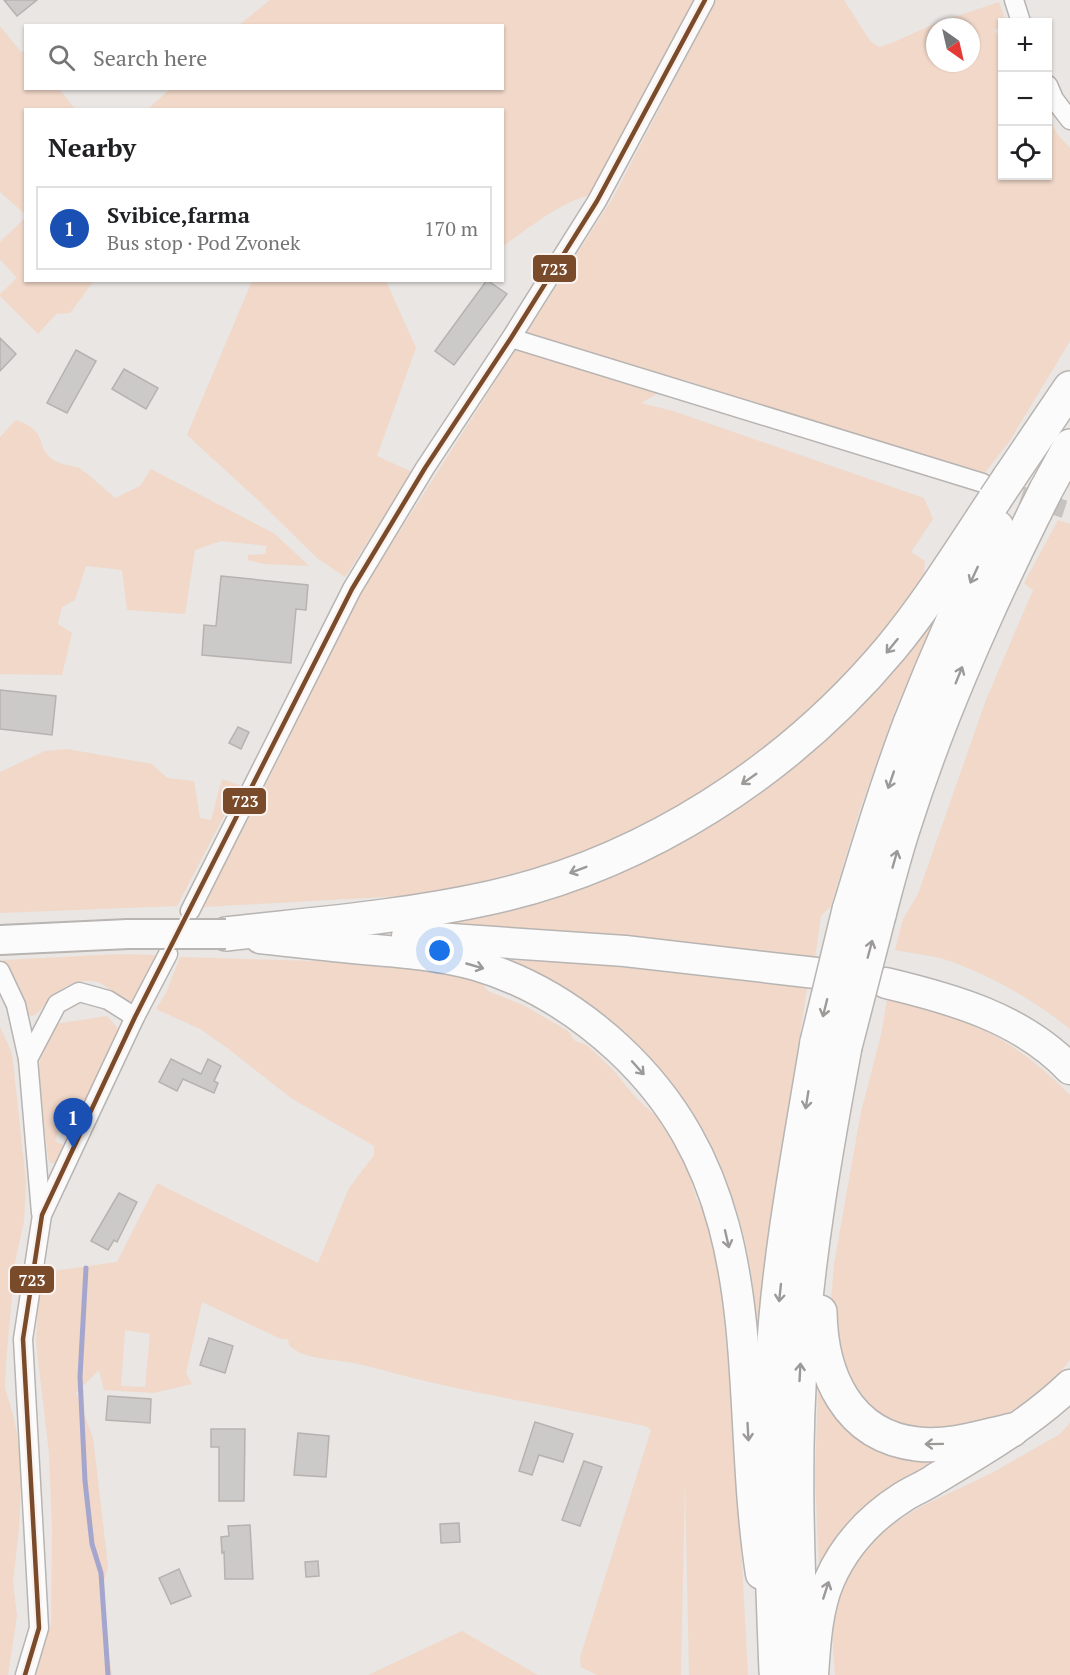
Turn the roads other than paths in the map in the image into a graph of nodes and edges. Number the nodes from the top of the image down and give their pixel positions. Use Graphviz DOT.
graph roads {
  1 [pos="705,0"];
  2 [pos="1014,0"];
  3 [pos="1020,18"];
  4 [pos="1052,95"];
  5 [pos="1070,120"];
  6 [pos="511,338"];
  7 [pos="1070,389"];
  8 [pos="1070,446"];
  9 [pos="1014,493"];
  10 [pos="190,911"];
  11 [pos="226,934"];
  12 [pos="6,939"];
  13 [pos="168,954"];
  14 [pos="0,971"];
  15 [pos="816,973"];
  16 [pos="886,983"];
  17 [pos="135,1017"];
  18 [pos="831,1044"];
  19 [pos="28,1059"];
  20 [pos="1070,1069"];
  21 [pos="818,1199"];
  22 [pos="42,1215"];
  23 [pos="1070,1385"];
  24 [pos="1012,1430"];
  25 [pos="797,1672"];
  26 [pos="25,1675"];
  1 -- 6 [label="street"];
  2 -- 3 [label="street"];
  4 -- 5 [label="street"];
  6 -- 9 [label="street"];
  6 -- 10 [label="street"];
  7 -- 9 [label="highway"];
  8 -- 9 [label="highway"];
  9 -- 11 [label="highway, one-way"];
  9 -- 18 [label="highway, bridge"];
  11 -- 12 [label="main road, bridge"];
  11 -- 15 [label="highway"];
  11 -- 25 [label="highway, one-way"];
  13 -- 17 [label="street"];
  14 -- 19 [label="street"];
  16 -- 20 [label="highway"];
  17 -- 19 [label="street"];
  17 -- 22 [label="street"];
  18 -- 21 [label="highway"];
  18 -- 25 [label="highway, one-way"];
  19 -- 22 [label="street"];
  24 -- 21 [label="highway, one-way"];
  25 -- 21 [label="highway, one-way"];
  22 -- 26 [label="street"];
  23 -- 24 [label="highway"];
  25 -- 24 [label="highway, one-way"];
}
